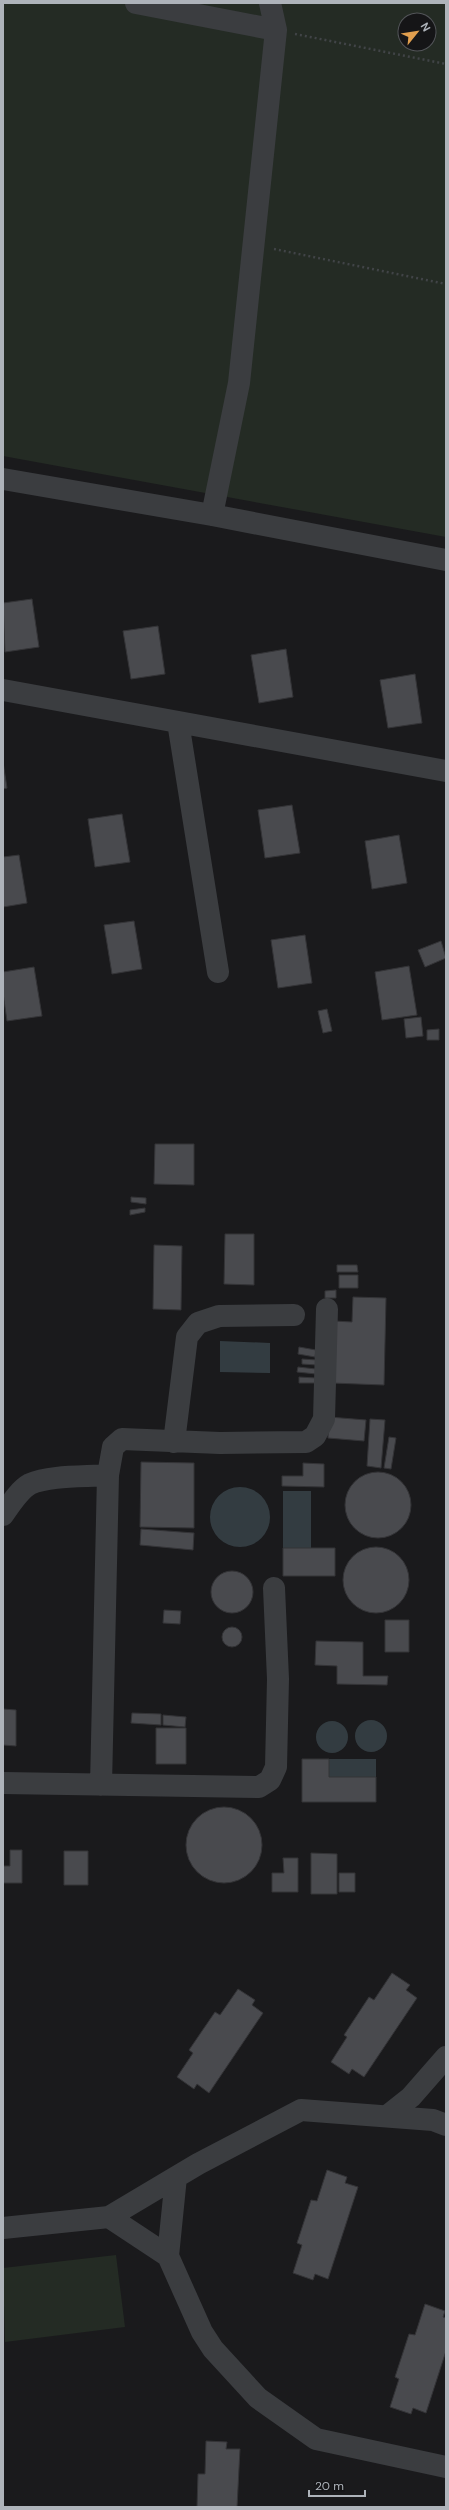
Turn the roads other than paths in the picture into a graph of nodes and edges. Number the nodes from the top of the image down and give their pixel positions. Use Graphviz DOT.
graph roads {
  1 [pos="136,3"];
  2 [pos="270,3"];
  3 [pos="276,30"];
  4 [pos="3,479"];
  5 [pos="212,515"];
  6 [pos="446,560"];
  7 [pos="3,690"];
  8 [pos="178,722"];
  9 [pos="446,772"];
  10 [pos="218,972"];
  11 [pos="327,1309"];
  12 [pos="294,1315"];
  13 [pos="174,1442"];
  14 [pos="108,1475"];
  15 [pos="3,1515"];
  16 [pos="274,1588"];
  17 [pos="3,1783"];
  18 [pos="101,1785"];
  19 [pos="446,2057"];
  20 [pos="387,2116"];
  21 [pos="446,2125"];
  22 [pos="176,2177"];
  23 [pos="109,2217"];
  24 [pos="3,2228"];
  25 [pos="168,2256"];
  26 [pos="446,2467"];
  1 -- 3 [label="street"];
  2 -- 3 [label="street"];
  3 -- 5 [label="street"];
  4 -- 5 [label="street"];
  5 -- 6 [label="street"];
  7 -- 8 [label="street"];
  8 -- 9 [label="street"];
  8 -- 10 [label="street"];
  11 -- 13 [label="street"];
  12 -- 13 [label="street"];
  13 -- 14 [label="street"];
  14 -- 15 [label="street"];
  14 -- 18 [label="street"];
  16 -- 18 [label="street"];
  17 -- 18 [label="street"];
  19 -- 20 [label="street"];
  20 -- 21 [label="street"];
  20 -- 22 [label="street"];
  22 -- 23 [label="street"];
  22 -- 25 [label="street"];
  23 -- 24 [label="street"];
  23 -- 25 [label="street"];
  25 -- 26 [label="street"];
}
